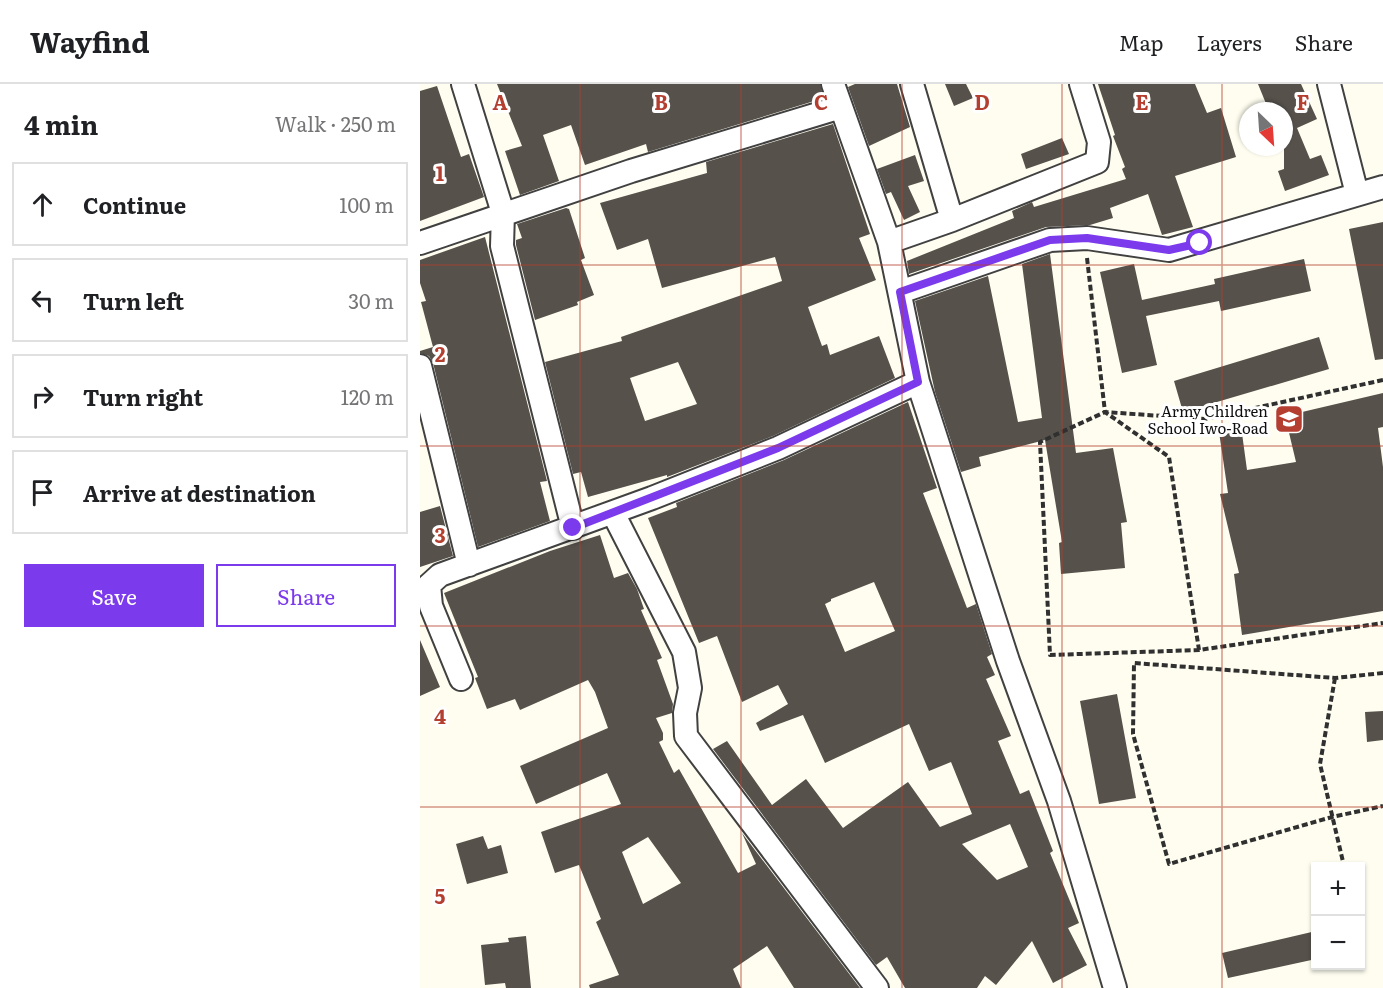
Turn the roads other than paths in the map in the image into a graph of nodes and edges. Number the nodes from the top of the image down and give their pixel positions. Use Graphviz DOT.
graph roads {
  1 [pos="463,84"];
  2 [pos="833,84"];
  3 [pos="912,84"];
  4 [pos="1081,84"];
  5 [pos="1329,84"];
  6 [pos="841,107"];
  7 [pos="1383,187"];
  8 [pos="1357,194"];
  9 [pos="503,213"];
  10 [pos="952,220"];
  11 [pos="889,242"];
  12 [pos="420,243"];
  13 [pos="900,292"];
  14 [pos="420,366"];
  15 [pos="918,382"];
  16 [pos="613,513"];
  17 [pos="573,528"];
  18 [pos="469,565"];
  19 [pos="462,679"];
  20 [pos="877,988"];
  21 [pos="1115,988"];
  1 -- 9 [label="street"];
  2 -- 6 [label="street"];
  3 -- 10 [label="street"];
  4 -- 10 [label="street"];
  5 -- 8 [label="street"];
  6 -- 9 [label="street"];
  6 -- 11 [label="street"];
  7 -- 8 [label="street"];
  8 -- 13 [label="street"];
  9 -- 12 [label="street"];
  9 -- 17 [label="street"];
  10 -- 11 [label="street"];
  11 -- 13 [label="street"];
  13 -- 15 [label="street"];
  14 -- 18 [label="street"];
  15 -- 16 [label="street"];
  15 -- 21 [label="street"];
  16 -- 17 [label="street"];
  16 -- 20 [label="street"];
  17 -- 18 [label="street"];
  18 -- 19 [label="street"];
}
